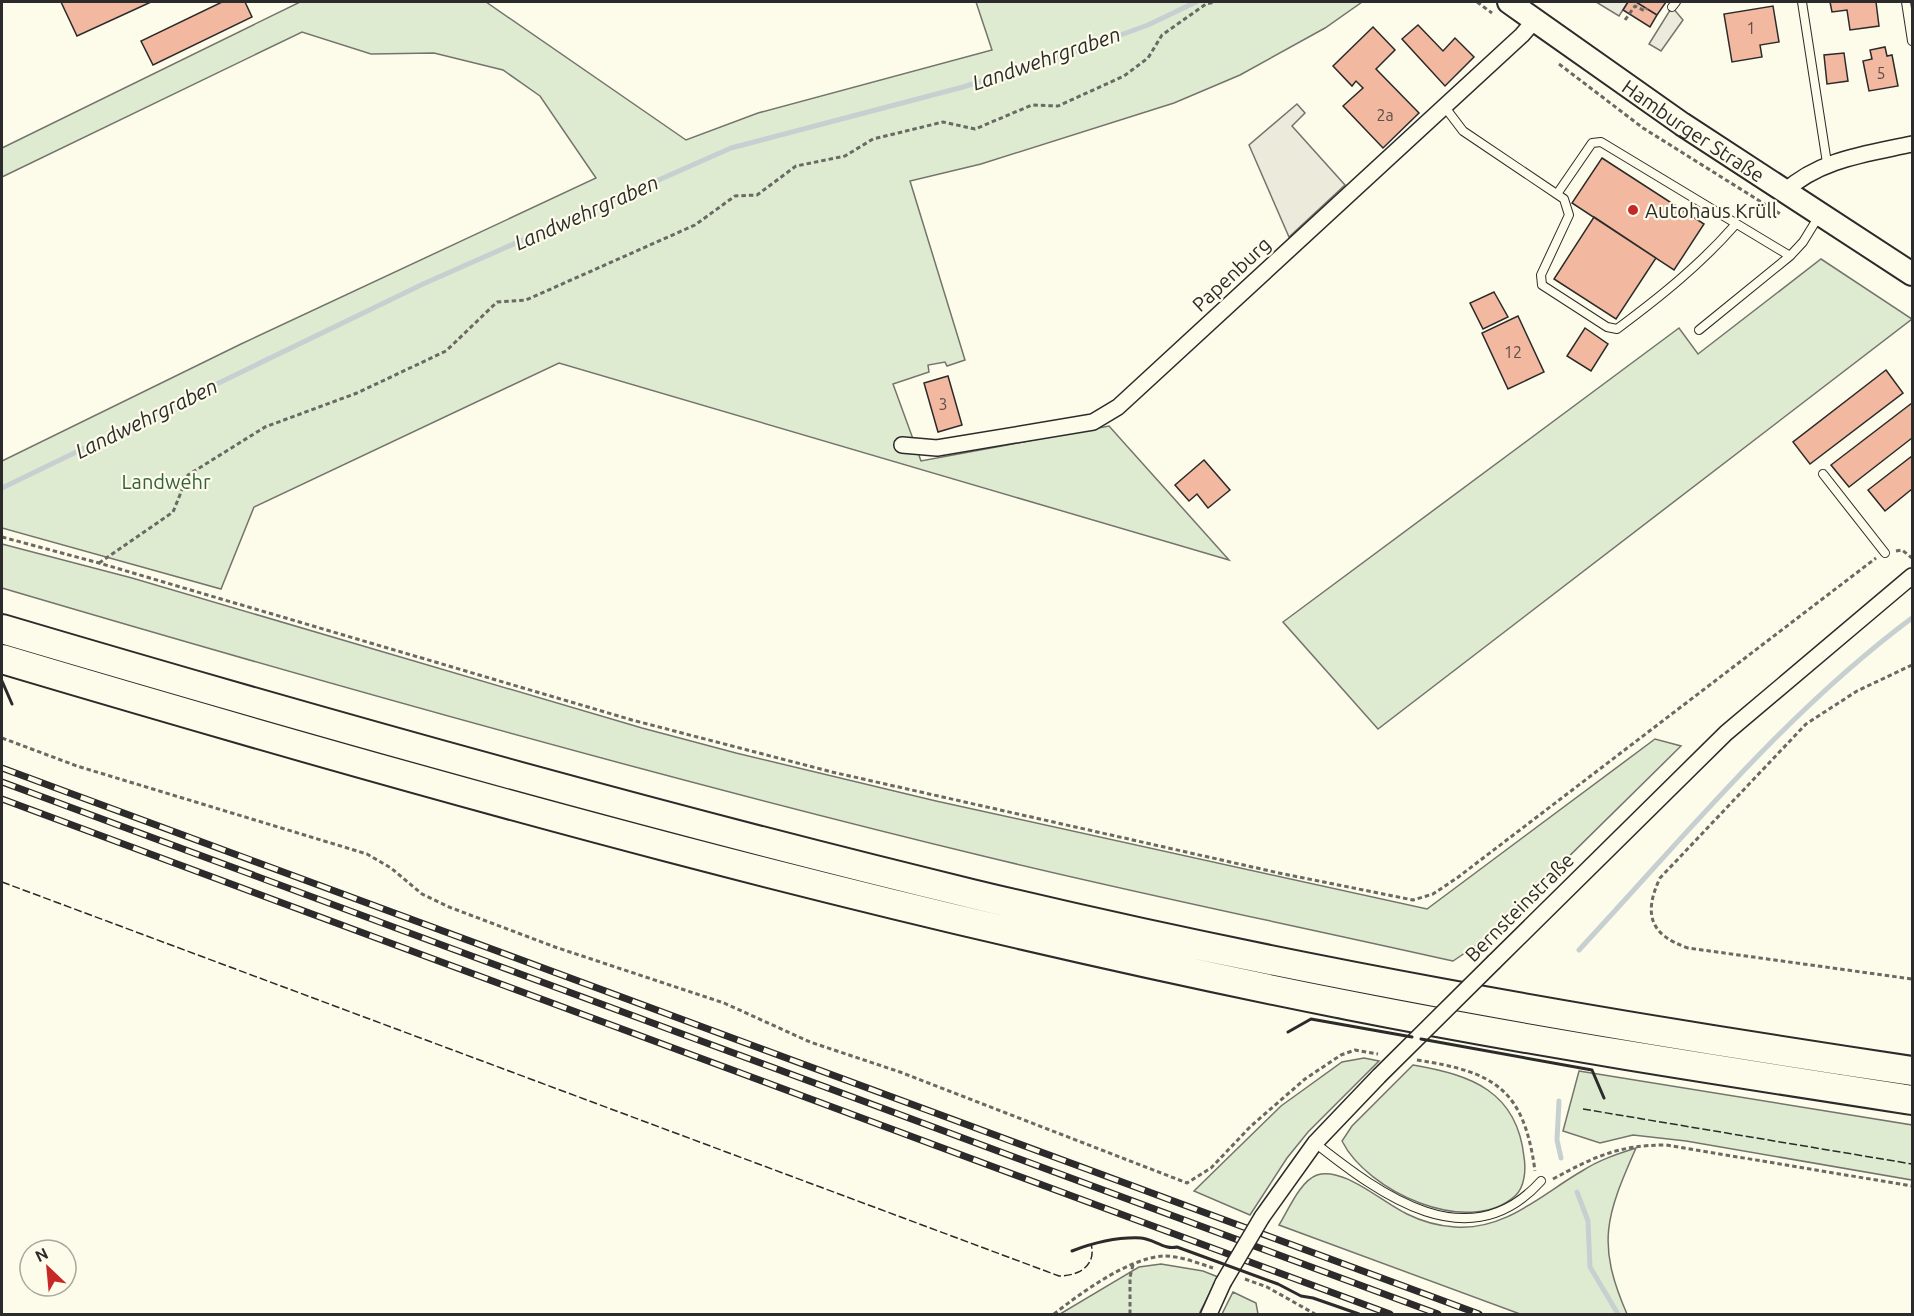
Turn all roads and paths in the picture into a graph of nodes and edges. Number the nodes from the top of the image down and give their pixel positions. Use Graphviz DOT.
graph roads {
  1 [pos="1215,2"];
  2 [pos="1509,2"];
  3 [pos="1802,2"];
  4 [pos="1906,2"];
  5 [pos="1647,8"];
  6 [pos="1535,20"];
  7 [pos="1625,20"];
  8 [pos="1912,41"];
  9 [pos="1444,106"];
  10 [pos="1912,144"];
  11 [pos="1827,163"];
  12 [pos="1784,192"];
  13 [pos="1557,194"];
  14 [pos="1820,215"];
  15 [pos="1735,225"];
  16 [pos="1790,256"];
  17 [pos="1912,274"];
  18 [pos="1699,330"];
  19 [pos="902,445"];
  20 [pos="1823,474"];
  21 [pos="2,537"];
  22 [pos="1885,553"];
  23 [pos="1912,558"];
  24 [pos="99,563"];
  25 [pos="1912,576"];
  26 [pos="2,629"];
  27 [pos="2,659"];
  28 [pos="1912,665"];
  29 [pos="2,738"];
  30 [pos="1912,979"];
  31 [pos="1383,1054"];
  32 [pos="1414,1059"];
  33 [pos="1912,1071"];
  34 [pos="1912,1100"];
  35 [pos="1315,1143"];
  36 [pos="1541,1181"];
  37 [pos="1912,1186"];
  38 [pos="1054,1314"];
  39 [pos="1130,1314"];
  40 [pos="1209,1314"];
  1 -- 24 [label="path"];
  2 -- 6 [label="main road, Hamburger Straße"];
  3 -- 11 [label="lane"];
  4 -- 8 [label="lane"];
  5 -- 7 [label="path"];
  6 -- 9 [label="street, Papenburg"];
  6 -- 12 [label="main road, Hamburger Straße"];
  9 -- 13 [label="lane"];
  9 -- 19 [label="street, Papenburg"];
  10 -- 11 [label="street"];
  11 -- 12 [label="street"];
  12 -- 14 [label="main road, Hamburger Straße"];
  13 -- 15 [label="lane"];
  13 -- 15 [label="lane"];
  14 -- 16 [label="lane"];
  14 -- 17 [label="main road, Hamburger Straße"];
  15 -- 16 [label="lane"];
  16 -- 18 [label="lane"];
  20 -- 22 [label="lane"];
  21 -- 24 [label="path"];
  22 -- 23 [label="path"];
  22 -- 24 [label="path"];
  25 -- 35 [label="street, Bernsteinstraße, bridge"];
  26 -- 33 [label="highway"];
  27 -- 34 [label="highway"];
  28 -- 30 [label="path"];
  29 -- 31 [label="path"];
  32 -- 36 [label="path"];
  35 -- 36 [label="lane"];
  35 -- 40 [label="street, Bernsteinstraße, bridge"];
  36 -- 37 [label="path"];
  38 -- 39 [label="path"];
}
